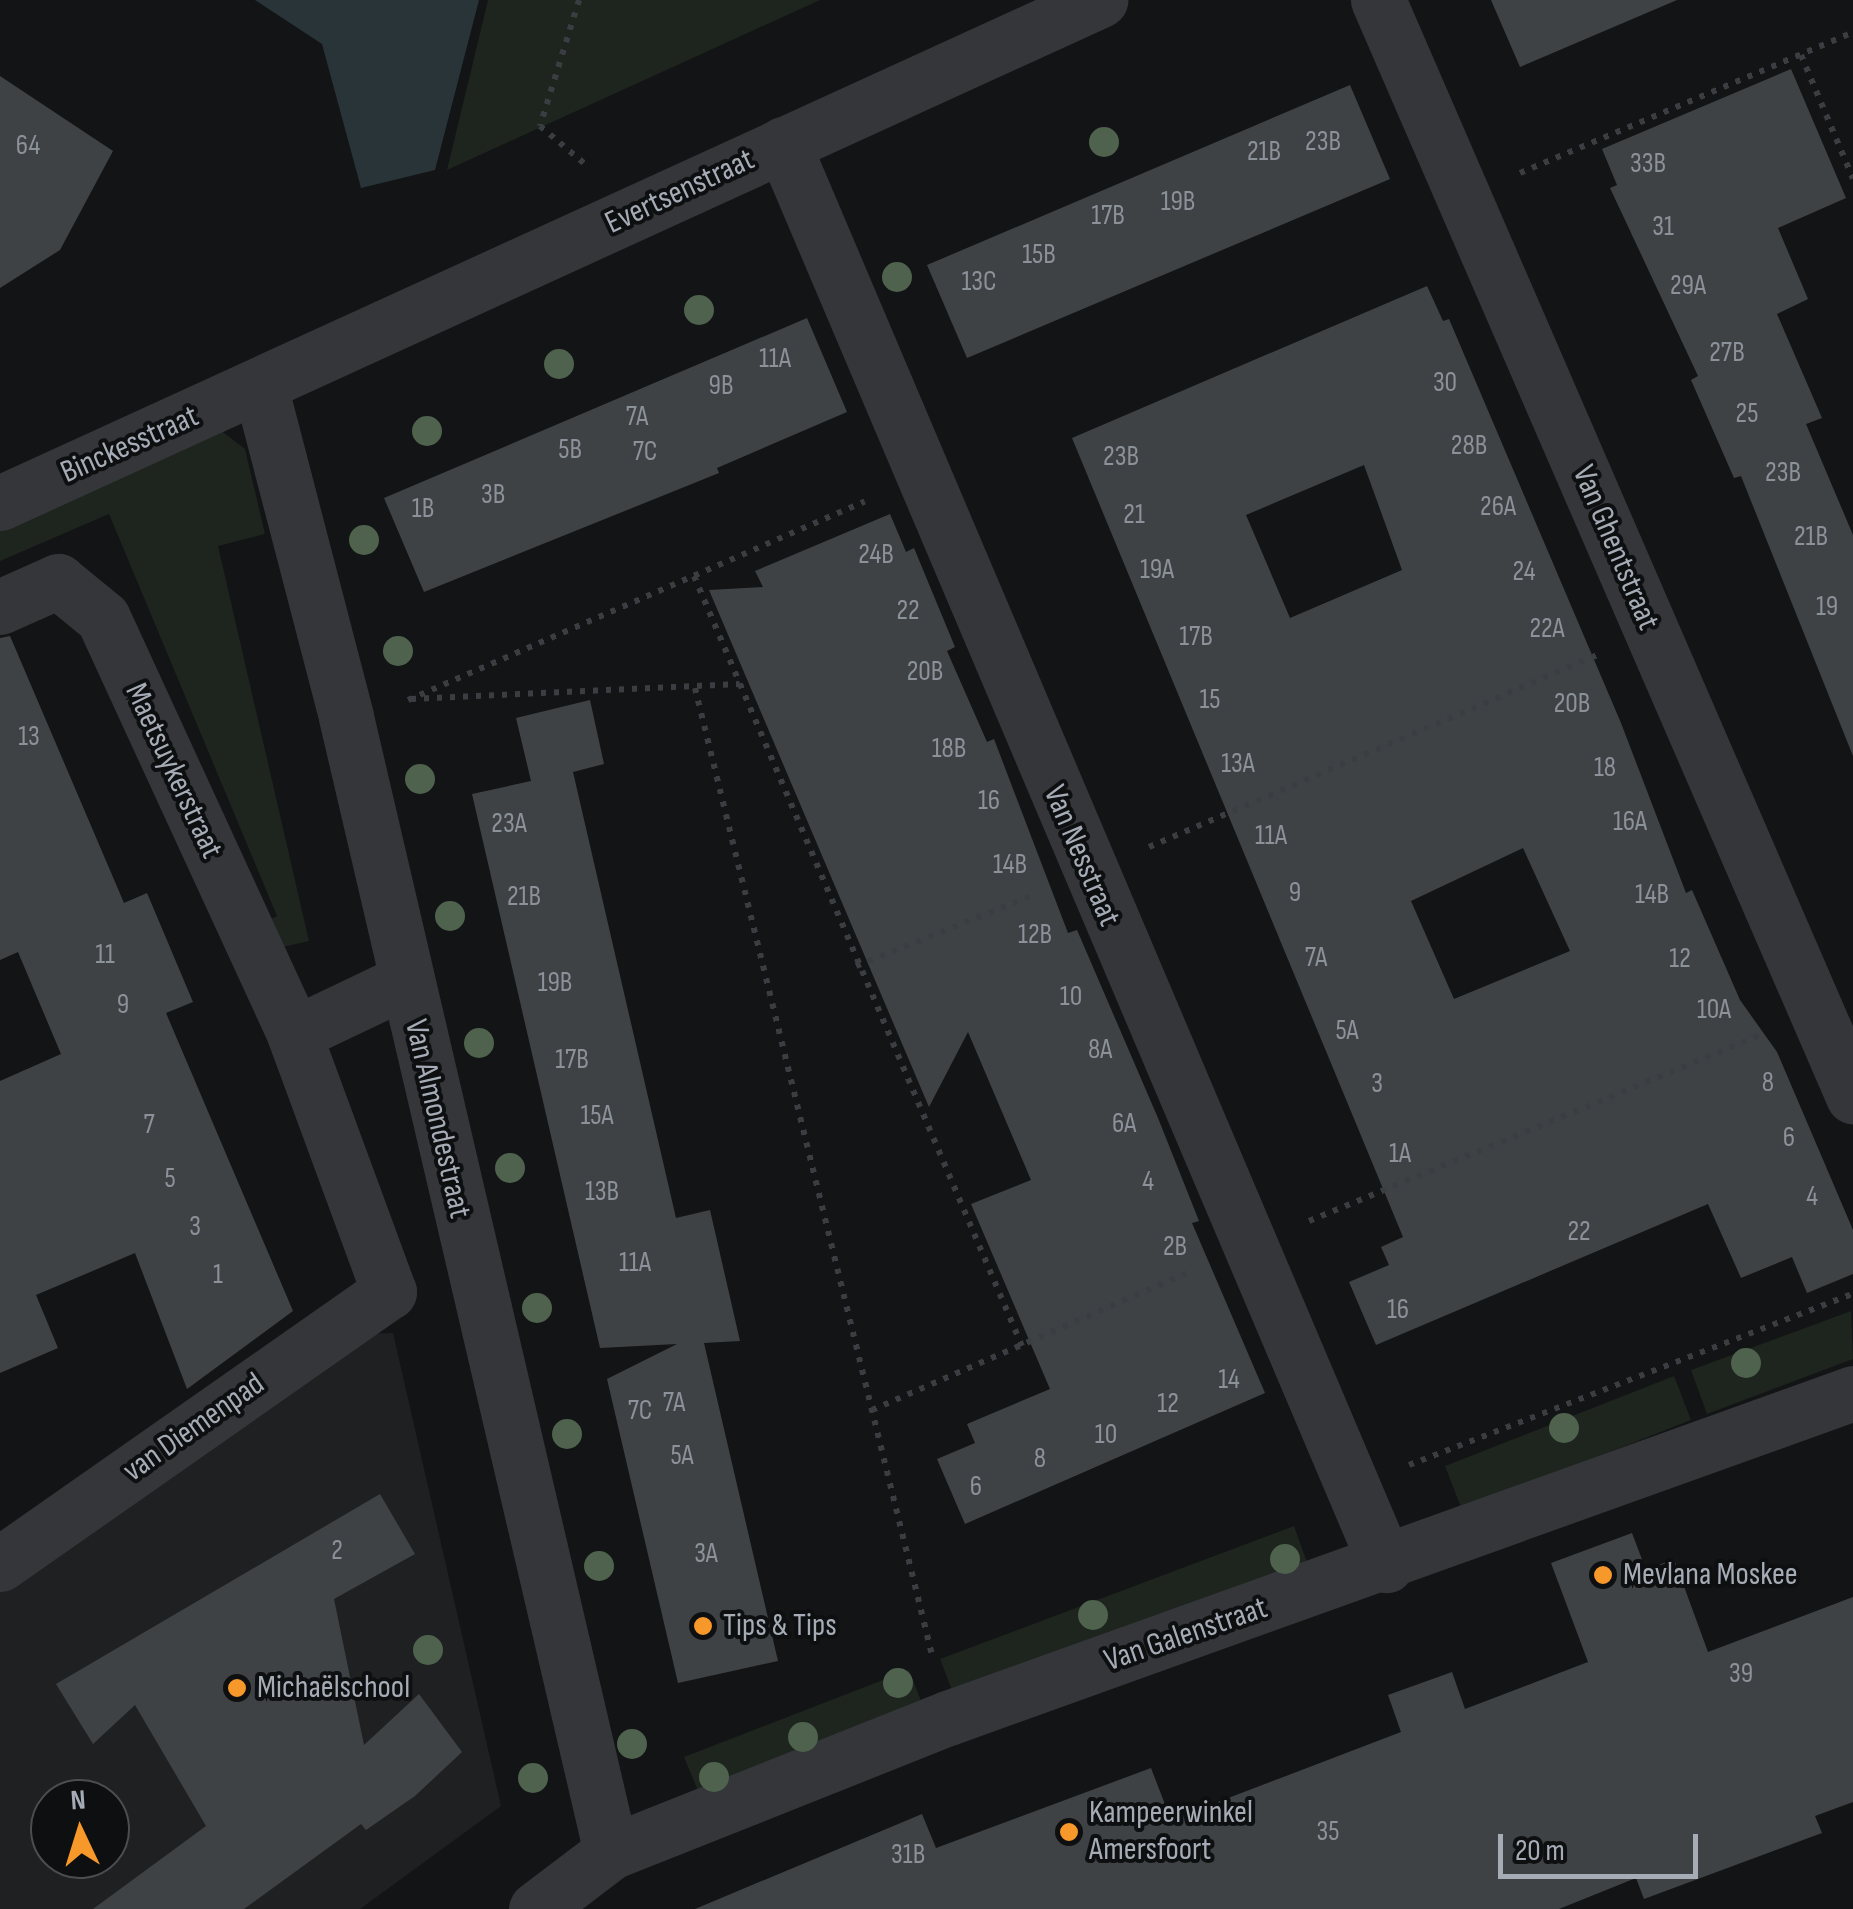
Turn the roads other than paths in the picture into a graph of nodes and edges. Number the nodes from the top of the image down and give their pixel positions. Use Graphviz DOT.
graph roads {
  1 [pos="1100,0"];
  2 [pos="1378,0"];
  3 [pos="783,144"];
  4 [pos="260,386"];
  5 [pos="0,503"];
  6 [pos="0,607"];
  7 [pos="406,981"];
  8 [pos="294,1034"];
  9 [pos="1853,1096"];
  10 [pos="389,1292"];
  11 [pos="1853,1393"];
  12 [pos="0,1564"];
  13 [pos="1386,1565"];
  14 [pos="611,1852"];
  15 [pos="536,1909"];
  1 -- 3 [label="street, Evertsenstraat"];
  2 -- 9 [label="street, Van Ghentstraat"];
  3 -- 4 [label="street, Evertsenstraat"];
  3 -- 13 [label="street, Van Nesstraat"];
  4 -- 5 [label="street, Binckesstraat"];
  4 -- 7 [label="street, Van Almondestraat"];
  6 -- 8 [label="street, Maetsuykerstraat"];
  7 -- 8 [label="street"];
  7 -- 14 [label="street, Van Almondestraat"];
  8 -- 10 [label="street, Maetsuykerstraat"];
  10 -- 12 [label="street, van Diemenpad"];
  11 -- 13 [label="street, Van Galenstraat"];
  13 -- 14 [label="street, Van Galenstraat"];
  14 -- 15 [label="street, Van Galenstraat"];
}
